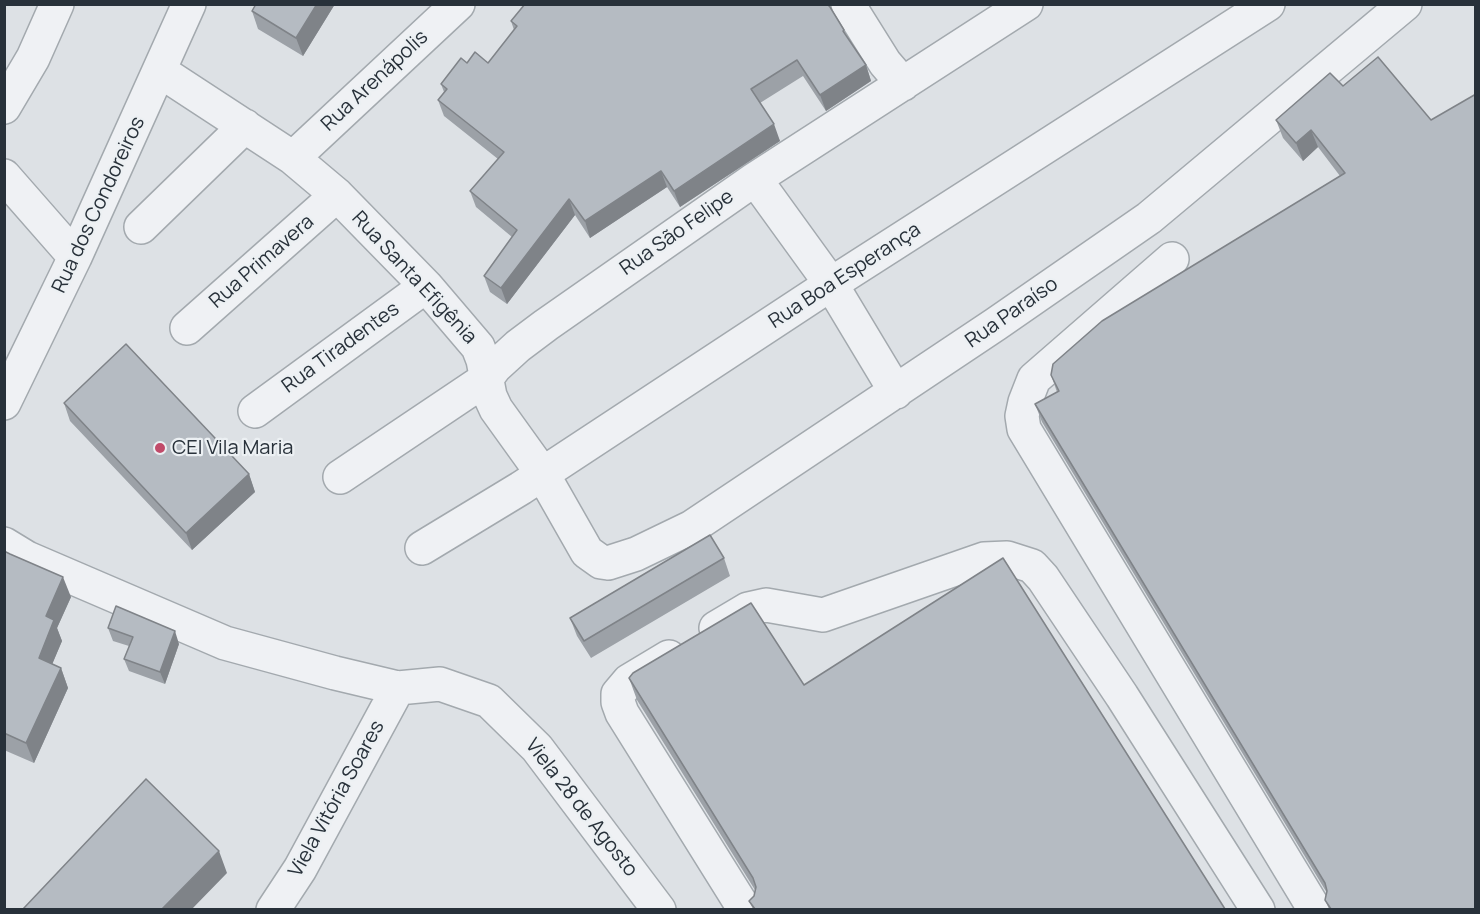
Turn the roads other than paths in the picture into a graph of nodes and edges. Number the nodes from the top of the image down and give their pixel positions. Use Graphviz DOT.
graph roads {
  1 [pos="57,4"];
  2 [pos="189,4"];
  3 [pos="458,4"];
  4 [pos="848,4"];
  5 [pos="1026,4"];
  6 [pos="1268,4"];
  7 [pos="1406,4"];
  8 [pos="160,71"];
  9 [pos="903,84"];
  10 [pos="4,107"];
  11 [pos="245,126"];
  12 [pos="292,158"];
  13 [pos="4,176"];
  14 [pos="755,179"];
  15 [pos="337,195"];
  16 [pos="141,227"];
  17 [pos="75,257"];
  18 [pos="1172,259"];
  19 [pos="831,284"];
  20 [pos="426,286"];
  21 [pos="186,328"];
  22 [pos="486,379"];
  23 [pos="896,392"];
  24 [pos="4,403"];
  25 [pos="255,411"];
  26 [pos="542,473"];
  27 [pos="340,477"];
  28 [pos="4,544"];
  29 [pos="422,548"];
  30 [pos="587,552"];
  31 [pos="398,688"];
  32 [pos="273,909"];
  33 [pos="659,909"];
  34 [pos="745,909"];
  35 [pos="1258,909"];
  36 [pos="1315,909"];
  1 -- 10 [label="street"];
  2 -- 8 [label="street, Rua dos Condoreiros"];
  3 -- 12 [label="street, Rua Arenápolis"];
  4 -- 9 [label="street"];
  5 -- 9 [label="street, Rua São Felipe"];
  6 -- 19 [label="street, Rua Boa Esperança"];
  7 -- 23 [label="street, Rua Paraíso"];
  8 -- 11 [label="street, Rua Santa Efigênia"];
  8 -- 17 [label="street, Rua dos Condoreiros"];
  9 -- 14 [label="street, Rua São Felipe"];
  11 -- 12 [label="street, Rua Santa Efigênia"];
  11 -- 16 [label="street"];
  12 -- 15 [label="street, Rua Santa Efigênia"];
  13 -- 17 [label="street"];
  14 -- 19 [label="street"];
  14 -- 22 [label="street, Rua São Felipe"];
  15 -- 20 [label="street, Rua Santa Efigênia"];
  15 -- 21 [label="street, Rua Primavera"];
  17 -- 24 [label="street, Rua dos Condoreiros"];
  18 -- 36 [label="street"];
  19 -- 23 [label="street"];
  19 -- 26 [label="street, Rua Boa Esperança"];
  20 -- 22 [label="street, Rua Santa Efigênia"];
  20 -- 25 [label="street, Rua Tiradentes"];
  22 -- 26 [label="street, Rua Santa Efigênia"];
  22 -- 27 [label="street, Rua São Felipe"];
  23 -- 30 [label="street, Rua Paraíso"];
  26 -- 29 [label="street, Rua Boa Esperança"];
  26 -- 30 [label="street, Rua Santa Efigênia"];
  28 -- 31 [label="street, Viela 28 de Agosto"];
  31 -- 32 [label="street, Viela Vitória Soares"];
  31 -- 33 [label="street, Viela 28 de Agosto"];
  34 -- 35 [label="street"];
}
